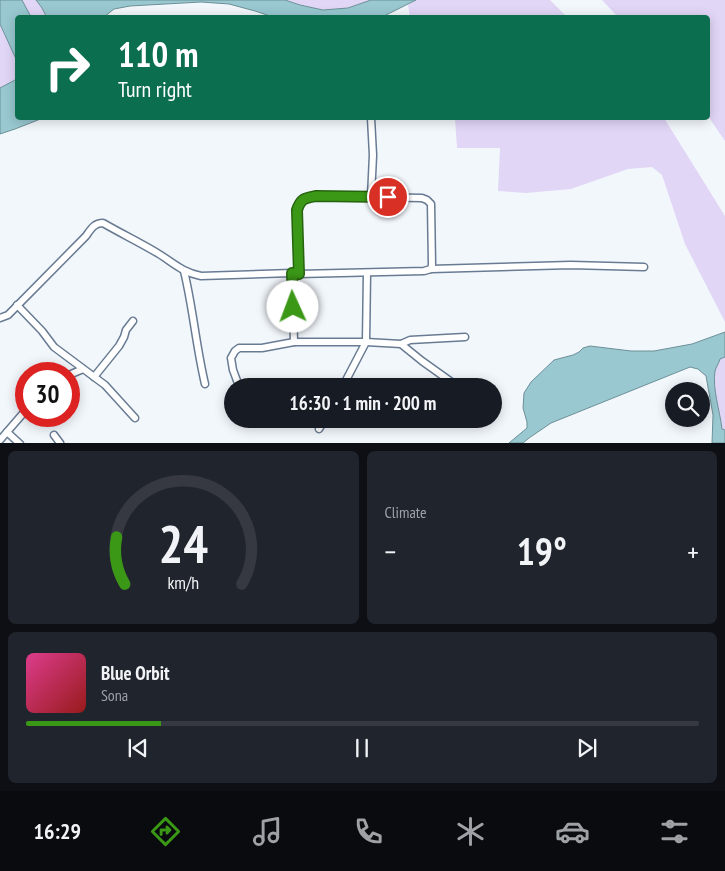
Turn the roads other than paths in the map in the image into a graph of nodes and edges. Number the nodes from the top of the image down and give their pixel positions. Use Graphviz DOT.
graph roads {
  1 [pos="371,120"];
  2 [pos="371,197"];
  3 [pos="644,267"];
  4 [pos="431,269"];
  5 [pos="184,270"];
  6 [pos="295,273"];
  7 [pos="367,273"];
  8 [pos="17,304"];
  9 [pos="0,318"];
  10 [pos="133,321"];
  11 [pos="465,337"];
  12 [pos="294,342"];
  13 [pos="366,342"];
  14 [pos="401,344"];
  15 [pos="83,369"];
  16 [pos="80,370"];
  17 [pos="94,377"];
  18 [pos="236,378"];
  19 [pos="347,378"];
  20 [pos="446,378"];
  21 [pos="205,384"];
  22 [pos="135,418"];
  23 [pos="15,422"];
  24 [pos="6,432"];
  25 [pos="54,435"];
  26 [pos="0,440"];
  27 [pos="19,443"];
  28 [pos="60,443"];
  1 -- 2 [label="street"];
  2 -- 4 [label="street"];
  2 -- 6 [label="street"];
  3 -- 4 [label="street"];
  4 -- 7 [label="street"];
  5 -- 6 [label="street"];
  5 -- 8 [label="street"];
  5 -- 21 [label="street"];
  6 -- 7 [label="street"];
  6 -- 12 [label="street"];
  7 -- 13 [label="street"];
  8 -- 9 [label="street"];
  8 -- 15 [label="street"];
  10 -- 17 [label="street"];
  11 -- 14 [label="street"];
  12 -- 13 [label="street"];
  12 -- 18 [label="street"];
  13 -- 14 [label="street"];
  13 -- 19 [label="street"];
  14 -- 20 [label="street"];
  15 -- 16 [label="street"];
  15 -- 17 [label="street"];
  17 -- 22 [label="street"];
  23 -- 24 [label="street"];
  24 -- 26 [label="street"];
  24 -- 27 [label="street"];
  25 -- 28 [label="street"];
}
